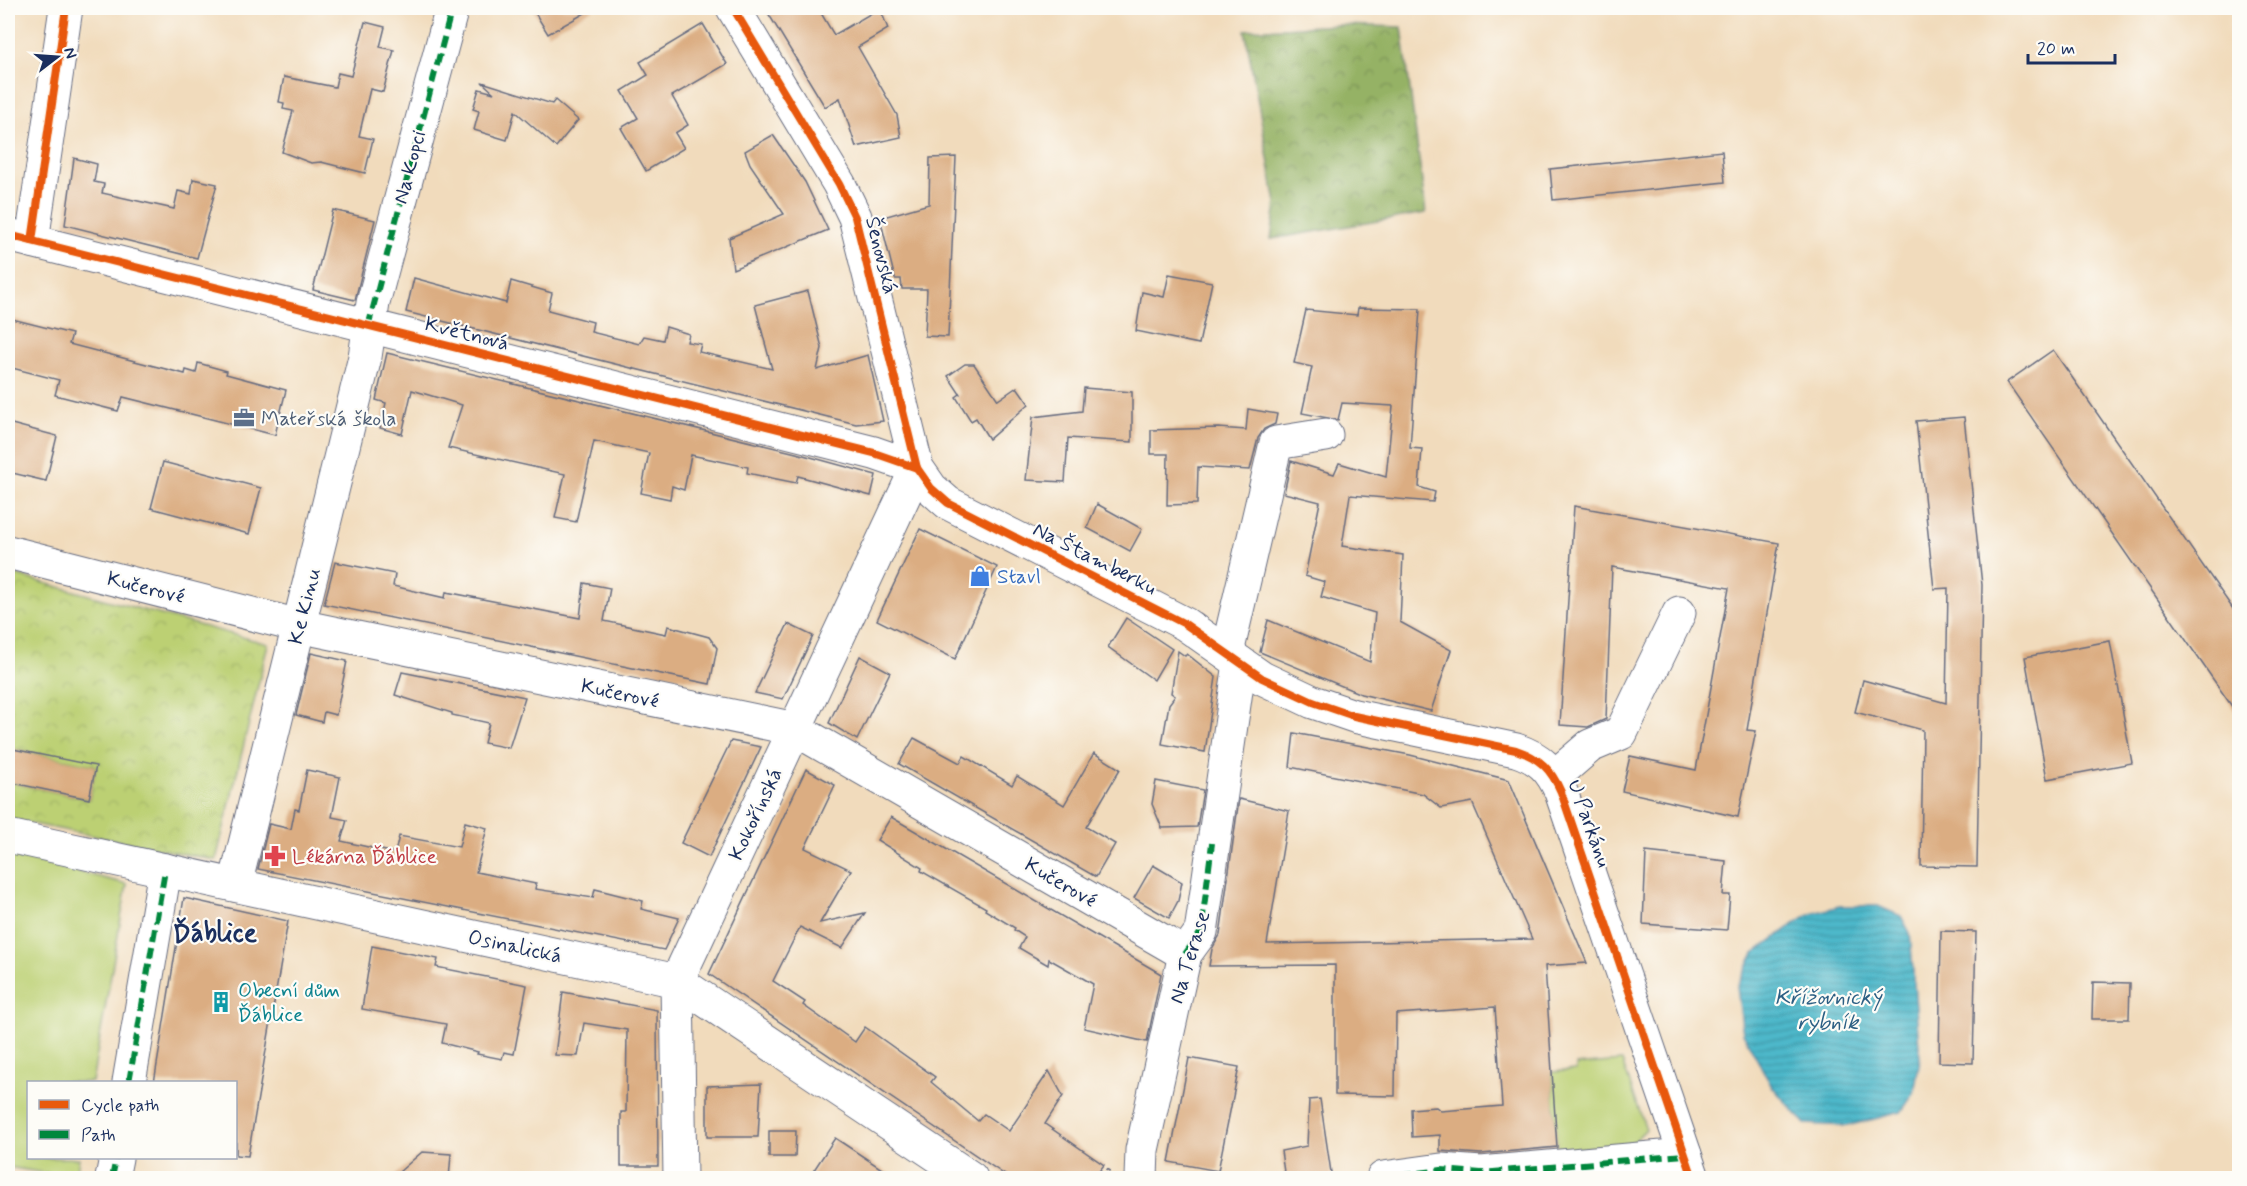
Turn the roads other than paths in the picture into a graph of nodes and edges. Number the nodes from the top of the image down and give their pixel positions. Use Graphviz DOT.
graph roads {
  1 [pos="66,8"];
  2 [pos="452,8"];
  3 [pos="733,8"];
  4 [pos="20,238"];
  5 [pos="368,327"];
  6 [pos="1326,435"];
  7 [pos="917,468"];
  8 [pos="8,552"];
  9 [pos="1678,613"];
  10 [pos="299,626"];
  11 [pos="1243,664"];
  12 [pos="795,729"];
  13 [pos="1554,777"];
  14 [pos="8,836"];
  15 [pos="165,870"];
  16 [pos="235,885"];
  17 [pos="1185,954"];
  18 [pos="677,981"];
  19 [pos="129,1081"];
  20 [pos="116,1159"];
  21 [pos="1689,1167"];
  22 [pos="1128,1170"];
  23 [pos="112,1179"];
  24 [pos="680,1179"];
  25 [pos="971,1179"];
  26 [pos="1383,1179"];
  1 -- 4 [label="street"];
  2 -- 5 [label="street, Na Kopci"];
  3 -- 7 [label="street, Šenovská"];
  4 -- 5 [label="street, Květnová"];
  5 -- 7 [label="street, Květnová"];
  5 -- 10 [label="street, Ke Kinu"];
  6 -- 11 [label="street"];
  7 -- 11 [label="street, Na Štamberku"];
  7 -- 12 [label="street, Kokořínská"];
  8 -- 10 [label="street, Kučerové"];
  9 -- 13 [label="street"];
  10 -- 12 [label="street, Kučerové"];
  10 -- 16 [label="street, Ke Kinu"];
  11 -- 13 [label="street, U Parkánu"];
  11 -- 17 [label="street, Na Terase"];
  12 -- 17 [label="street, Kučerové"];
  12 -- 18 [label="street, Kokořínská"];
  13 -- 21 [label="street, U Parkánu"];
  14 -- 15 [label="street, Osinalická"];
  15 -- 16 [label="street, Osinalická"];
  15 -- 19 [label="street"];
  16 -- 18 [label="street, Osinalická"];
  17 -- 22 [label="street, Na Terase"];
  18 -- 24 [label="street, Kokořínská"];
  18 -- 25 [label="street, Osinalická"];
  20 -- 23 [label="street"];
  21 -- 26 [label="street"];
}
